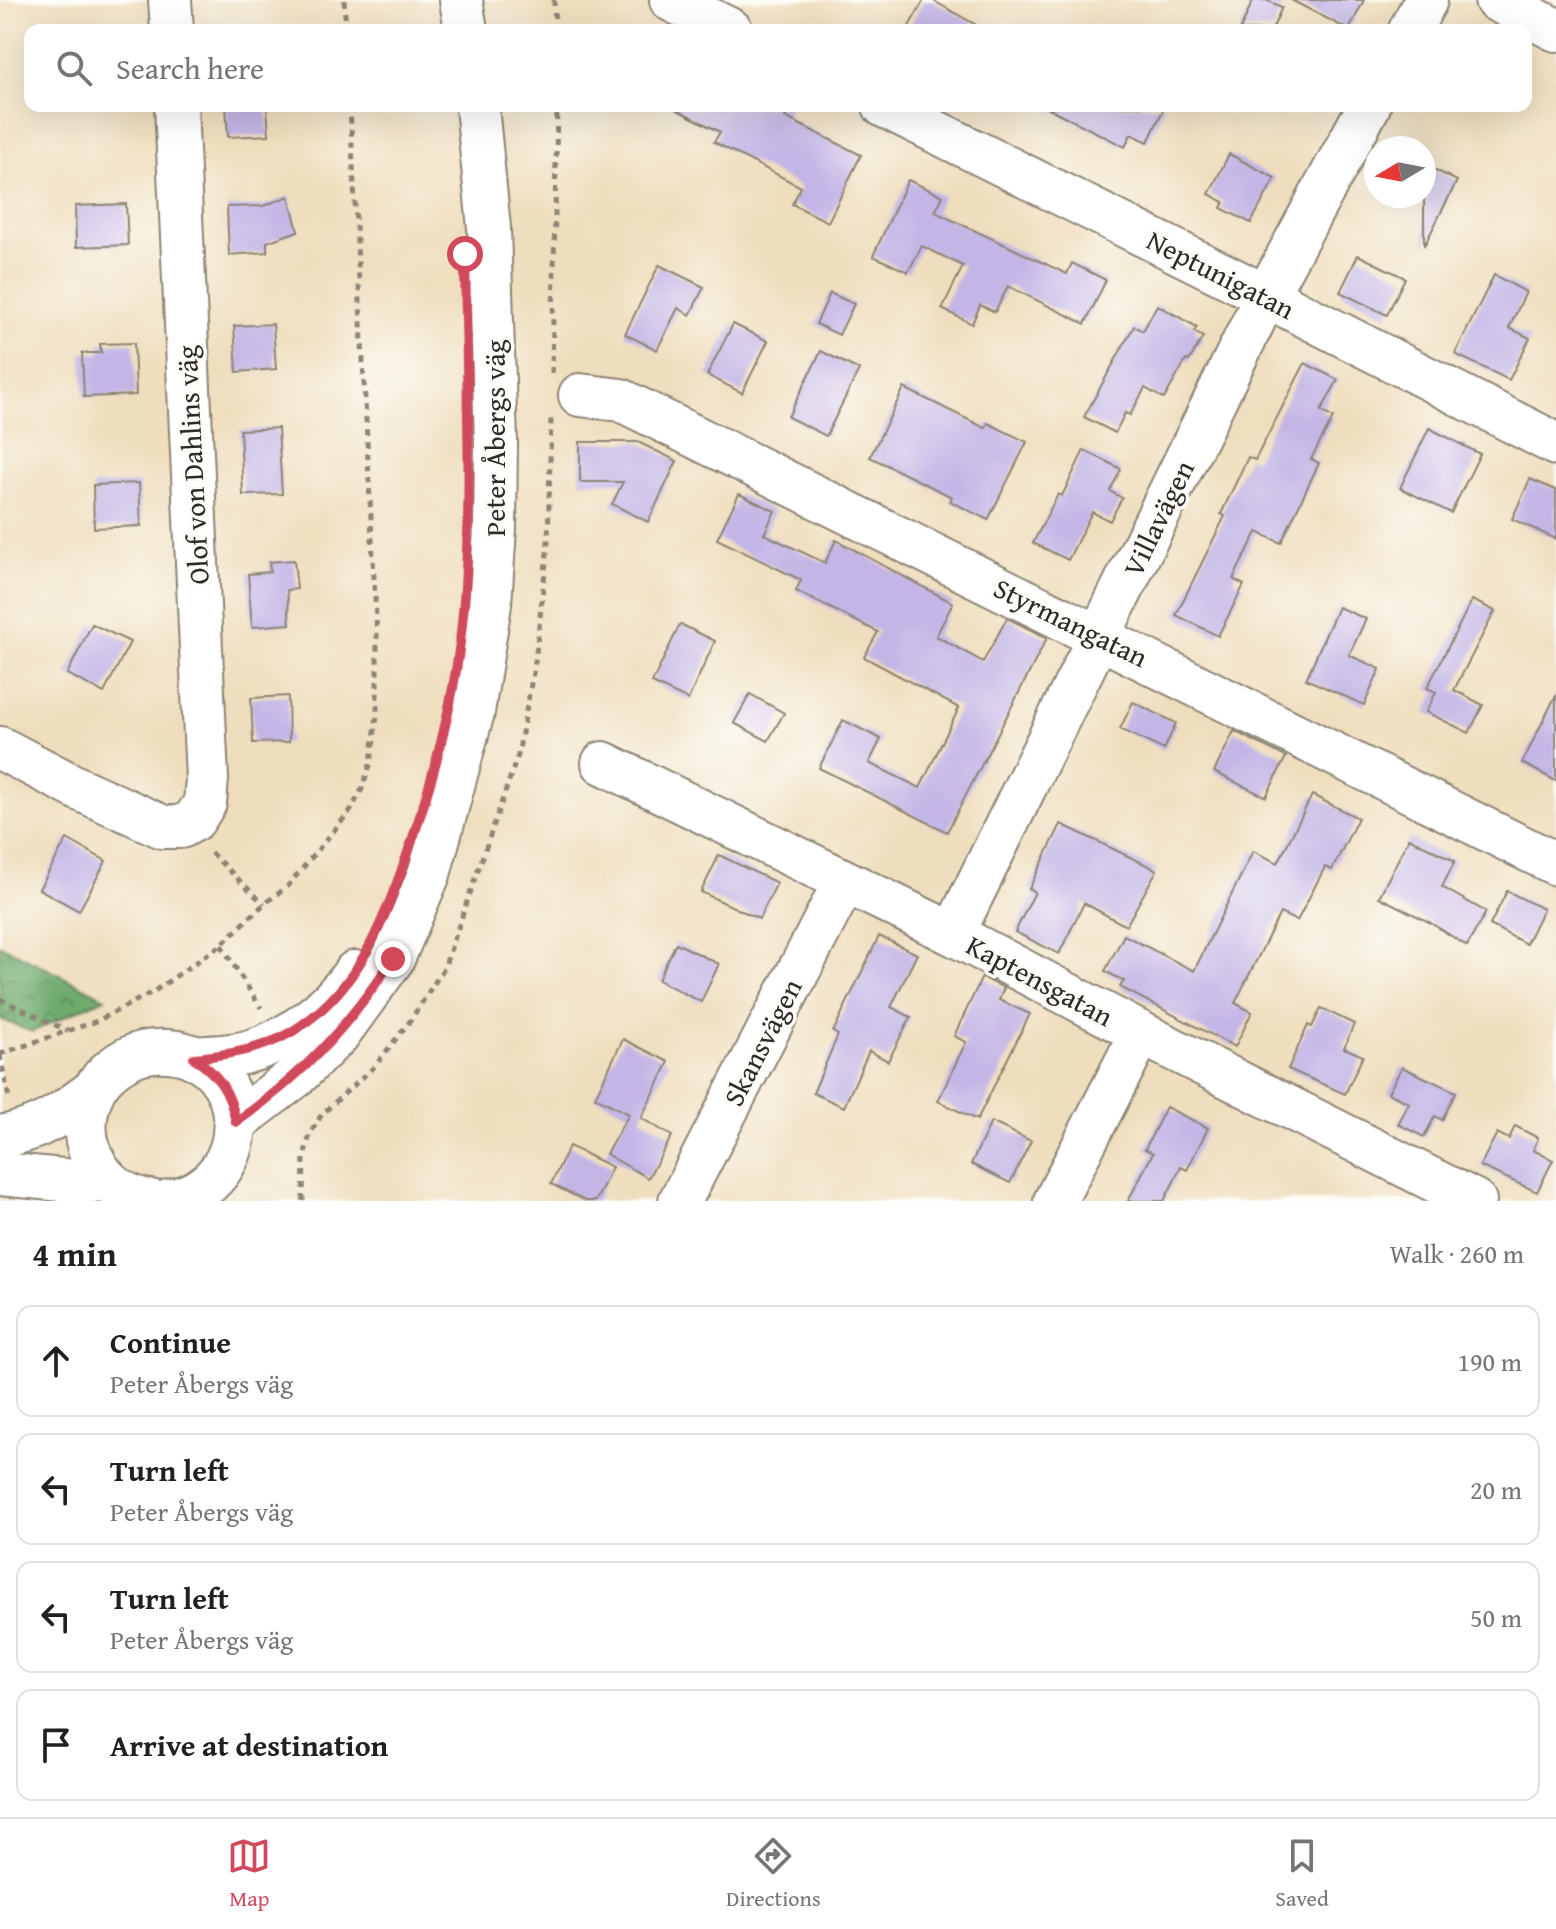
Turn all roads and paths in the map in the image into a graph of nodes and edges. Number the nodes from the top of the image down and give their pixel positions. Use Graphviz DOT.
graph roads {
  1 [pos="170,0"];
  2 [pos="344,0"];
  3 [pos="440,0"];
  4 [pos="461,0"];
  5 [pos="554,0"];
  6 [pos="671,0"];
  7 [pos="1426,0"];
  8 [pos="1496,0"];
  9 [pos="172,24"];
  10 [pos="346,24"];
  11 [pos="444,24"];
  12 [pos="465,24"];
  13 [pos="555,24"];
  14 [pos="719,24"];
  15 [pos="1413,24"];
  16 [pos="1556,30"];
  17 [pos="176,112"];
  18 [pos="350,112"];
  19 [pos="453,112"];
  20 [pos="478,112"];
  21 [pos="896,112"];
  22 [pos="1366,112"];
  23 [pos="1266,296"];
  24 [pos="580,395"];
  25 [pos="1556,444"];
  26 [pos="1100,636"];
  27 [pos="0,748"];
  28 [pos="603,763"];
  29 [pos="194,820"];
  30 [pos="1556,864"];
  31 [pos="844,883"];
  32 [pos="264,904"];
  33 [pos="953,934"];
  34 [pos="0,999"];
  35 [pos="69,1032"];
  36 [pos="1141,1033"];
  37 [pos="0,1054"];
  38 [pos="194,1058"];
  39 [pos="94,1090"];
  40 [pos="0,1137"];
  41 [pos="232,1141"];
  42 [pos="0,1174"];
  43 [pos="131,1194"];
  44 [pos="1450,1195"];
  45 [pos="151,1201"];
  46 [pos="169,1201"];
  47 [pos="233,1201"];
  48 [pos="680,1201"];
  49 [pos="1055,1201"];
  1 -- 9 [label="street"];
  2 -- 10 [label="path"];
  3 -- 11 [label="street"];
  4 -- 12 [label="street"];
  5 -- 13 [label="path"];
  6 -- 14 [label="street"];
  7 -- 15 [label="street"];
  8 -- 16 [label="street"];
  17 -- 29 [label="street, Olof von Dahlins väg"];
  18 -- 32 [label="path"];
  19 -- 38 [label="street, Peter Åbergs väg"];
  20 -- 41 [label="street, Peter Åbergs väg"];
  21 -- 23 [label="street, Neptunigatan"];
  22 -- 23 [label="street, Villavägen"];
  23 -- 25 [label="street, Neptunigatan"];
  23 -- 26 [label="street, Villavägen"];
  24 -- 26 [label="street, Styrmangatan"];
  26 -- 30 [label="street, Styrmangatan"];
  26 -- 33 [label="street, Villavägen"];
  27 -- 29 [label="street"];
  28 -- 31 [label="street, Kaptensgatan"];
  29 -- 32 [label="path"];
  31 -- 33 [label="street, Kaptensgatan"];
  31 -- 48 [label="street, Skansvägen"];
  32 -- 35 [label="path"];
  33 -- 36 [label="street, Kaptensgatan"];
  34 -- 35 [label="path"];
  35 -- 37 [label="path"];
  36 -- 44 [label="street, Kaptensgatan"];
  36 -- 49 [label="street"];
  38 -- 39 [label="street, Peter Åbergs väg"];
  38 -- 41 [label="street"];
  39 -- 40 [label="street, Peter Åbergs väg"];
  39 -- 43 [label="street"];
  41 -- 46 [label="street, Peter Åbergs väg"];
  41 -- 47 [label="street"];
  42 -- 43 [label="street"];
  43 -- 45 [label="street"];
}
